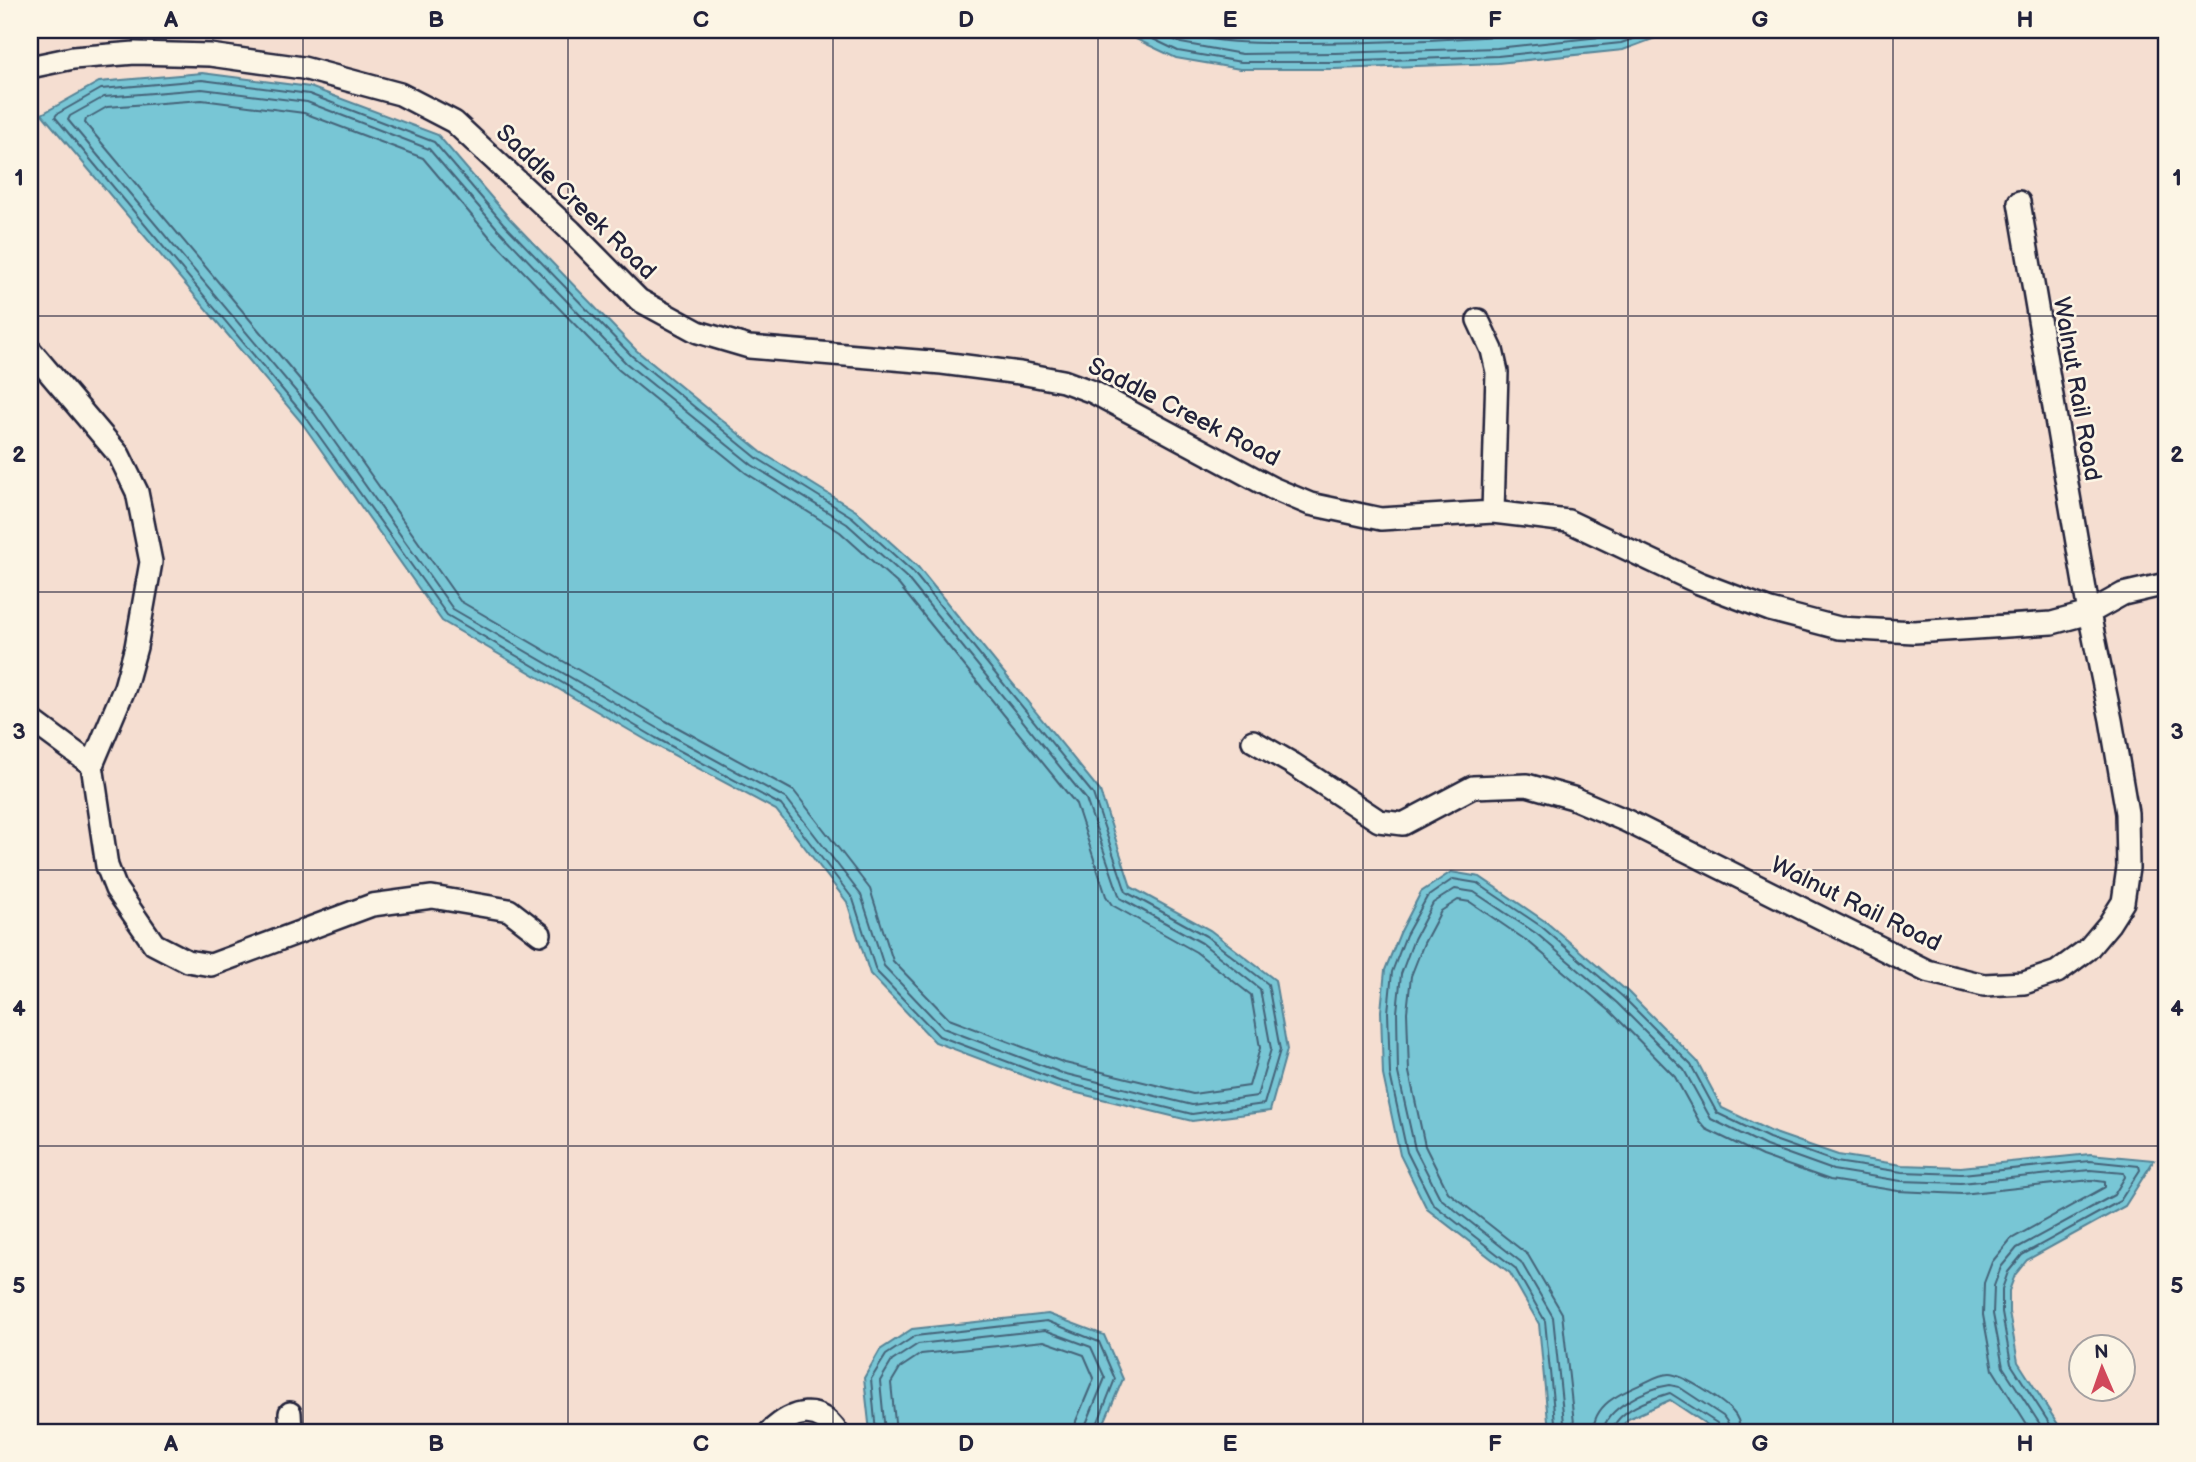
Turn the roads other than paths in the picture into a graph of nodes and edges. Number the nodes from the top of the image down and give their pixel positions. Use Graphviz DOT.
graph roads {
  1 [pos="30,67"];
  2 [pos="2019,202"];
  3 [pos="1478,320"];
  4 [pos="30,350"];
  5 [pos="1493,512"];
  6 [pos="2166,584"];
  7 [pos="2089,613"];
  8 [pos="30,719"];
  9 [pos="1253,741"];
  10 [pos="92,765"];
  11 [pos="540,934"];
  12 [pos="770,1432"];
  13 [pos="837,1432"];
  1 -- 5 [label="street, Saddle Creek Road"];
  2 -- 7 [label="street, Walnut Rail Road"];
  3 -- 5 [label="street"];
  4 -- 10 [label="street"];
  5 -- 7 [label="street, Saddle Creek Road"];
  6 -- 7 [label="street, Saddle Creek Road"];
  7 -- 9 [label="street, Walnut Rail Road"];
  8 -- 10 [label="street"];
  10 -- 11 [label="street"];
  12 -- 13 [label="street"];
}
